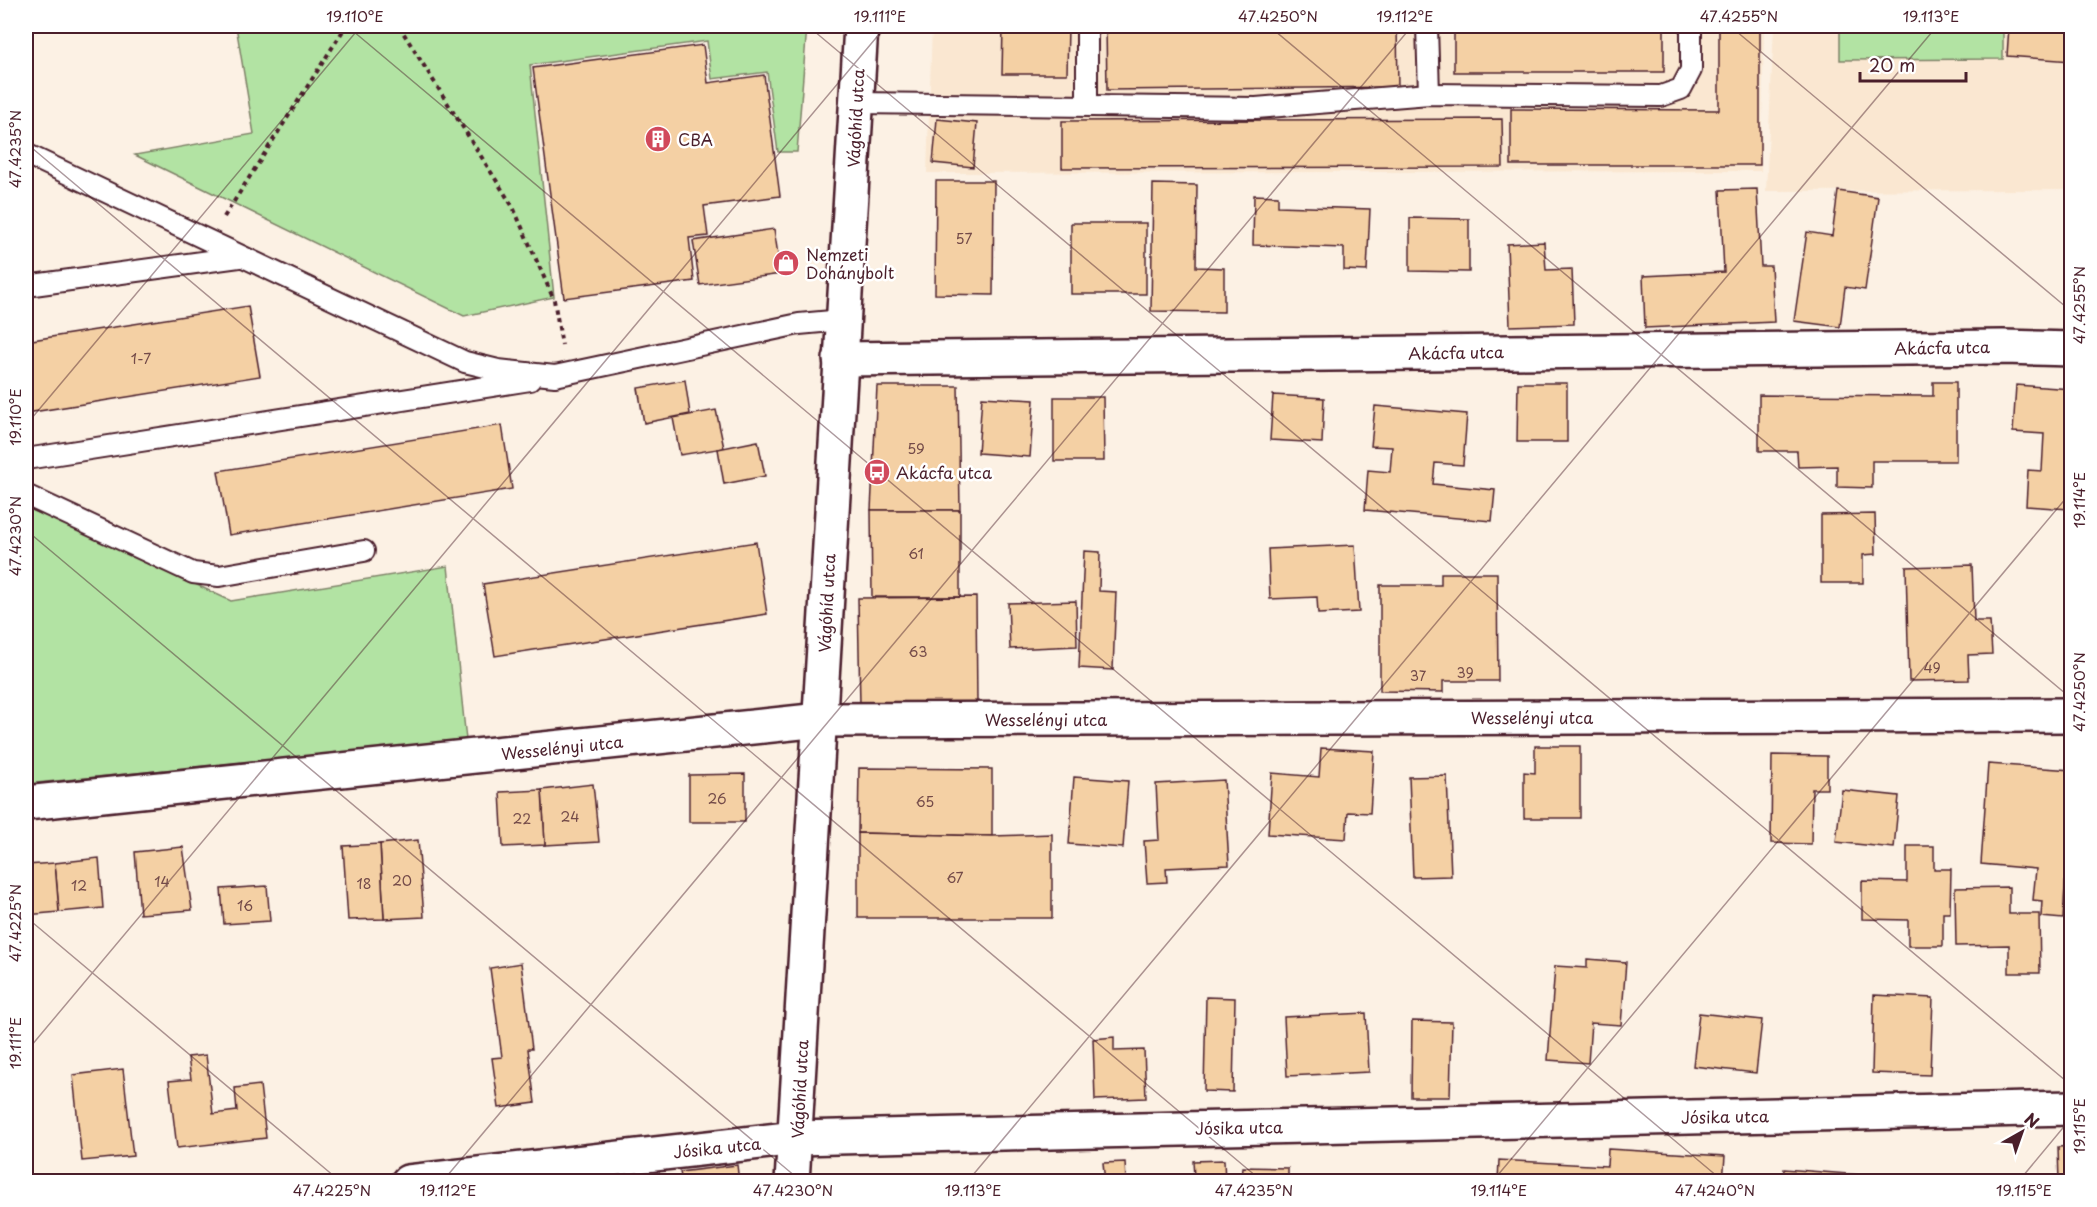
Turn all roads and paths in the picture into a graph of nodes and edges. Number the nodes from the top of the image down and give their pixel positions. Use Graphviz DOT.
graph roads {
  1 [pos="346,26"];
  2 [pos="399,26"];
  3 [pos="861,26"];
  4 [pos="1087,26"];
  5 [pos="1426,26"];
  6 [pos="1691,26"];
  7 [pos="1429,94"];
  8 [pos="856,104"];
  9 [pos="1087,105"];
  10 [pos="26,154"];
  11 [pos="209,243"];
  12 [pos="238,257"];
  13 [pos="26,286"];
  14 [pos="843,320"];
  15 [pos="2072,349"];
  16 [pos="840,359"];
  17 [pos="561,374"];
  18 [pos="26,459"];
  19 [pos="26,495"];
  20 [pos="364,551"];
  21 [pos="2072,715"];
  22 [pos="820,720"];
  23 [pos="26,803"];
  24 [pos="2072,1108"];
  25 [pos="796,1138"];
  26 [pos="408,1182"];
  27 [pos="792,1182"];
  1 -- 11 [label="path"];
  2 -- 17 [label="path"];
  3 -- 8 [label="street, Vágóhíd utca"];
  4 -- 9 [label="lane"];
  5 -- 7 [label="lane"];
  6 -- 7 [label="lane"];
  7 -- 9 [label="lane"];
  8 -- 9 [label="lane"];
  8 -- 14 [label="street, Vágóhíd utca"];
  10 -- 11 [label="lane"];
  11 -- 12 [label="lane"];
  12 -- 13 [label="lane"];
  12 -- 17 [label="lane"];
  14 -- 16 [label="street, Vágóhíd utca"];
  14 -- 17 [label="lane"];
  15 -- 16 [label="street, Akácfa utca"];
  16 -- 22 [label="street, Vágóhíd utca"];
  17 -- 18 [label="lane"];
  19 -- 20 [label="lane"];
  21 -- 22 [label="street, Wesselényi utca"];
  22 -- 23 [label="street, Wesselényi utca"];
  22 -- 25 [label="street, Vágóhíd utca"];
  24 -- 25 [label="street, Jósika utca"];
  25 -- 26 [label="street, Jósika utca"];
  25 -- 27 [label="street, Vágóhíd utca"];
}
